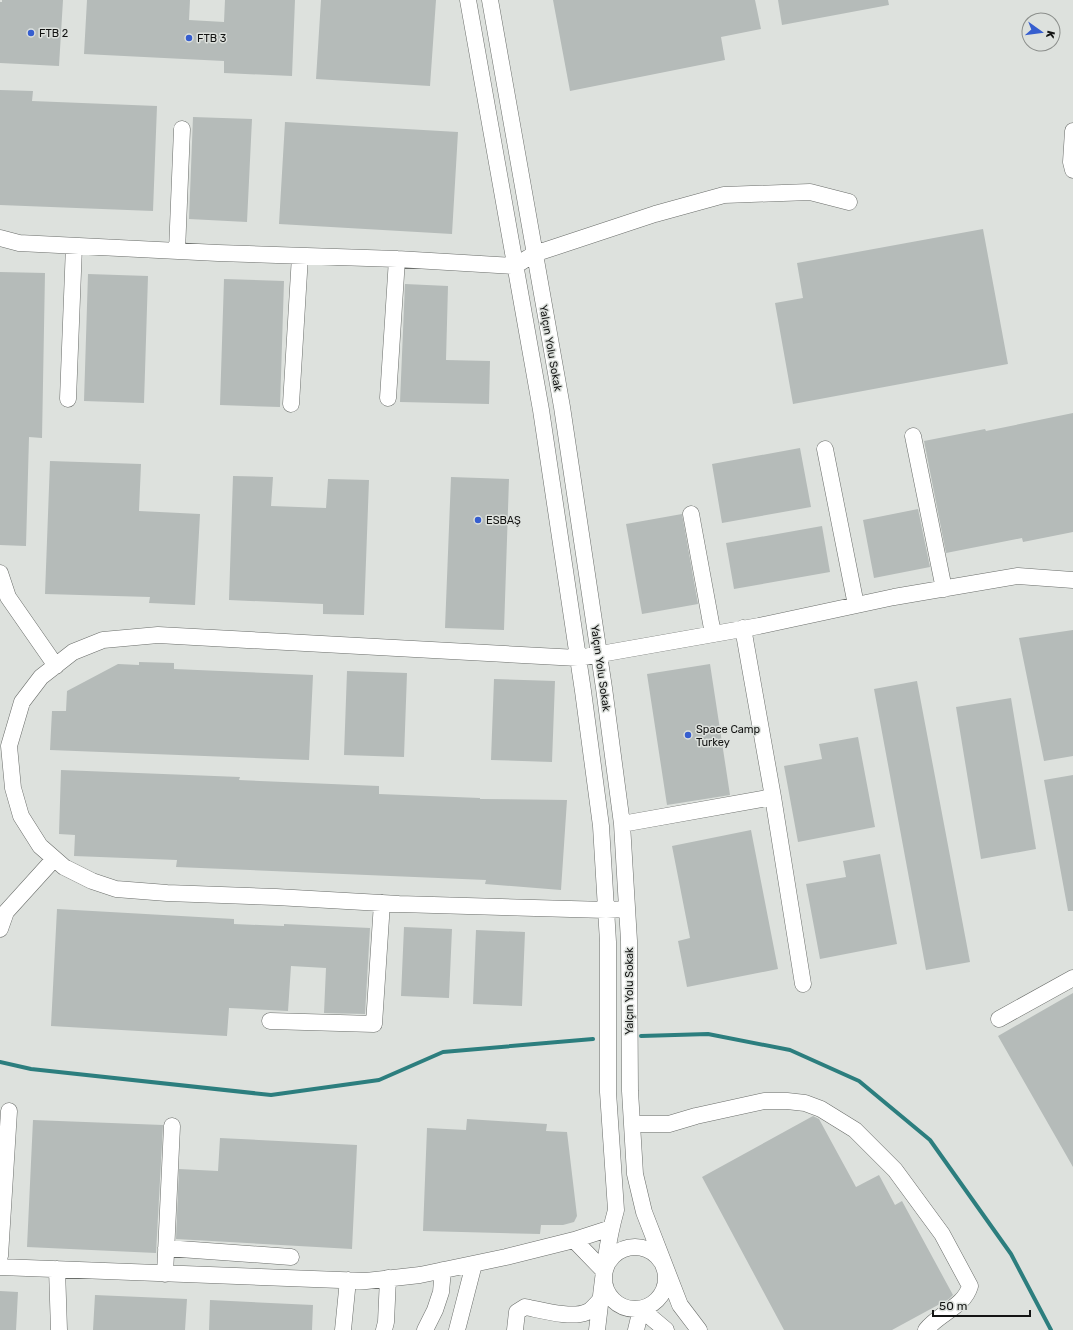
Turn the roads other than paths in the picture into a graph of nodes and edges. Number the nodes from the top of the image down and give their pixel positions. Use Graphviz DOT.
graph roads {
  1 [pos="468,0"];
  2 [pos="490,0"];
  3 [pos="182,128"];
  4 [pos="1073,131"];
  5 [pos="1073,170"];
  6 [pos="849,202"];
  7 [pos="0,238"];
  8 [pos="74,246"];
  9 [pos="177,251"];
  10 [pos="534,254"];
  11 [pos="300,256"];
  12 [pos="397,259"];
  13 [pos="516,266"];
  14 [pos="388,398"];
  15 [pos="68,399"];
  16 [pos="291,404"];
  17 [pos="913,436"];
  18 [pos="826,449"];
  19 [pos="691,514"];
  20 [pos="0,573"];
  21 [pos="1073,580"];
  22 [pos="944,589"];
  23 [pos="856,605"];
  24 [pos="743,628"];
  25 [pos="713,634"];
  26 [pos="599,654"];
  27 [pos="578,658"];
  28 [pos="56,666"];
  29 [pos="773,797"];
  30 [pos="622,824"];
  31 [pos="54,859"];
  32 [pos="382,903"];
  33 [pos="627,909"];
  34 [pos="606,910"];
  35 [pos="0,929"];
  36 [pos="1073,978"];
  37 [pos="803,984"];
  38 [pos="999,1019"];
  39 [pos="270,1021"];
  40 [pos="9,1111"];
  41 [pos="632,1124"];
  42 [pos="172,1126"];
  43 [pos="612,1228"];
  44 [pos="574,1240"];
  45 [pos="166,1248"];
  46 [pos="0,1256"];
  47 [pos="291,1257"];
  48 [pos="474,1264"];
  49 [pos="0,1266"];
  50 [pos="57,1269"];
  51 [pos="666,1269"];
  52 [pos="443,1270"];
  53 [pos="604,1271"];
  54 [pos="165,1274"];
  55 [pos="388,1278"];
  56 [pos="348,1280"];
  57 [pos="601,1299"];
  58 [pos="641,1309"];
  59 [pos="59,1330"];
  60 [pos="343,1330"];
  61 [pos="384,1330"];
  62 [pos="425,1330"];
  63 [pos="457,1330"];
  64 [pos="515,1330"];
  65 [pos="597,1330"];
  66 [pos="636,1330"];
  67 [pos="666,1330"];
  68 [pos="699,1330"];
  69 [pos="926,1330"];
  1 -- 13 [label="street, Yalçın Yolu Sokak"];
  2 -- 10 [label="street, Yalçın Yolu Sokak"];
  3 -- 9 [label="street"];
  4 -- 5 [label="street"];
  6 -- 10 [label="street"];
  7 -- 8 [label="street"];
  8 -- 9 [label="street"];
  8 -- 15 [label="street"];
  9 -- 11 [label="street"];
  10 -- 13 [label="street"];
  10 -- 26 [label="street, Yalçın Yolu Sokak"];
  11 -- 12 [label="street"];
  11 -- 16 [label="street"];
  12 -- 13 [label="street"];
  12 -- 14 [label="street"];
  13 -- 27 [label="street, Yalçın Yolu Sokak"];
  17 -- 22 [label="street"];
  18 -- 23 [label="street"];
  19 -- 25 [label="street"];
  20 -- 28 [label="street"];
  21 -- 22 [label="street"];
  22 -- 23 [label="street"];
  23 -- 24 [label="street"];
  24 -- 25 [label="street"];
  24 -- 29 [label="street"];
  25 -- 26 [label="street"];
  26 -- 27 [label="street"];
  26 -- 30 [label="street, Yalçın Yolu Sokak"];
  27 -- 28 [label="street"];
  27 -- 34 [label="street, Yalçın Yolu Sokak"];
  28 -- 31 [label="street"];
  29 -- 30 [label="street"];
  29 -- 37 [label="street"];
  30 -- 33 [label="street, Yalçın Yolu Sokak"];
  31 -- 32 [label="street"];
  31 -- 35 [label="street"];
  32 -- 34 [label="street"];
  32 -- 39 [label="street"];
  33 -- 34 [label="street"];
  33 -- 41 [label="street, Yalçın Yolu Sokak"];
  34 -- 43 [label="street, Yalçın Yolu Sokak"];
  36 -- 38 [label="street"];
  40 -- 46 [label="street"];
  41 -- 51 [label="street, Yalçın Yolu Sokak"];
  41 -- 69 [label="street"];
  42 -- 45 [label="street"];
  43 -- 44 [label="street"];
  43 -- 53 [label="street, Yalçın Yolu Sokak"];
  44 -- 48 [label="street"];
  44 -- 53 [label="street"];
  45 -- 47 [label="street"];
  45 -- 54 [label="street"];
  48 -- 52 [label="street"];
  48 -- 63 [label="street"];
  49 -- 50 [label="street"];
  50 -- 54 [label="street"];
  50 -- 59 [label="street"];
  51 -- 53 [label="street"];
  51 -- 58 [label="street"];
  51 -- 68 [label="street, Yalçın Yolu Sokak"];
  52 -- 55 [label="street"];
  52 -- 62 [label="street"];
  53 -- 57 [label="street"];
  53 -- 58 [label="street"];
  54 -- 56 [label="street"];
  55 -- 56 [label="street"];
  55 -- 61 [label="street"];
  56 -- 60 [label="street"];
  57 -- 64 [label="street"];
  57 -- 65 [label="street"];
  58 -- 66 [label="street"];
  58 -- 67 [label="street"];
}
